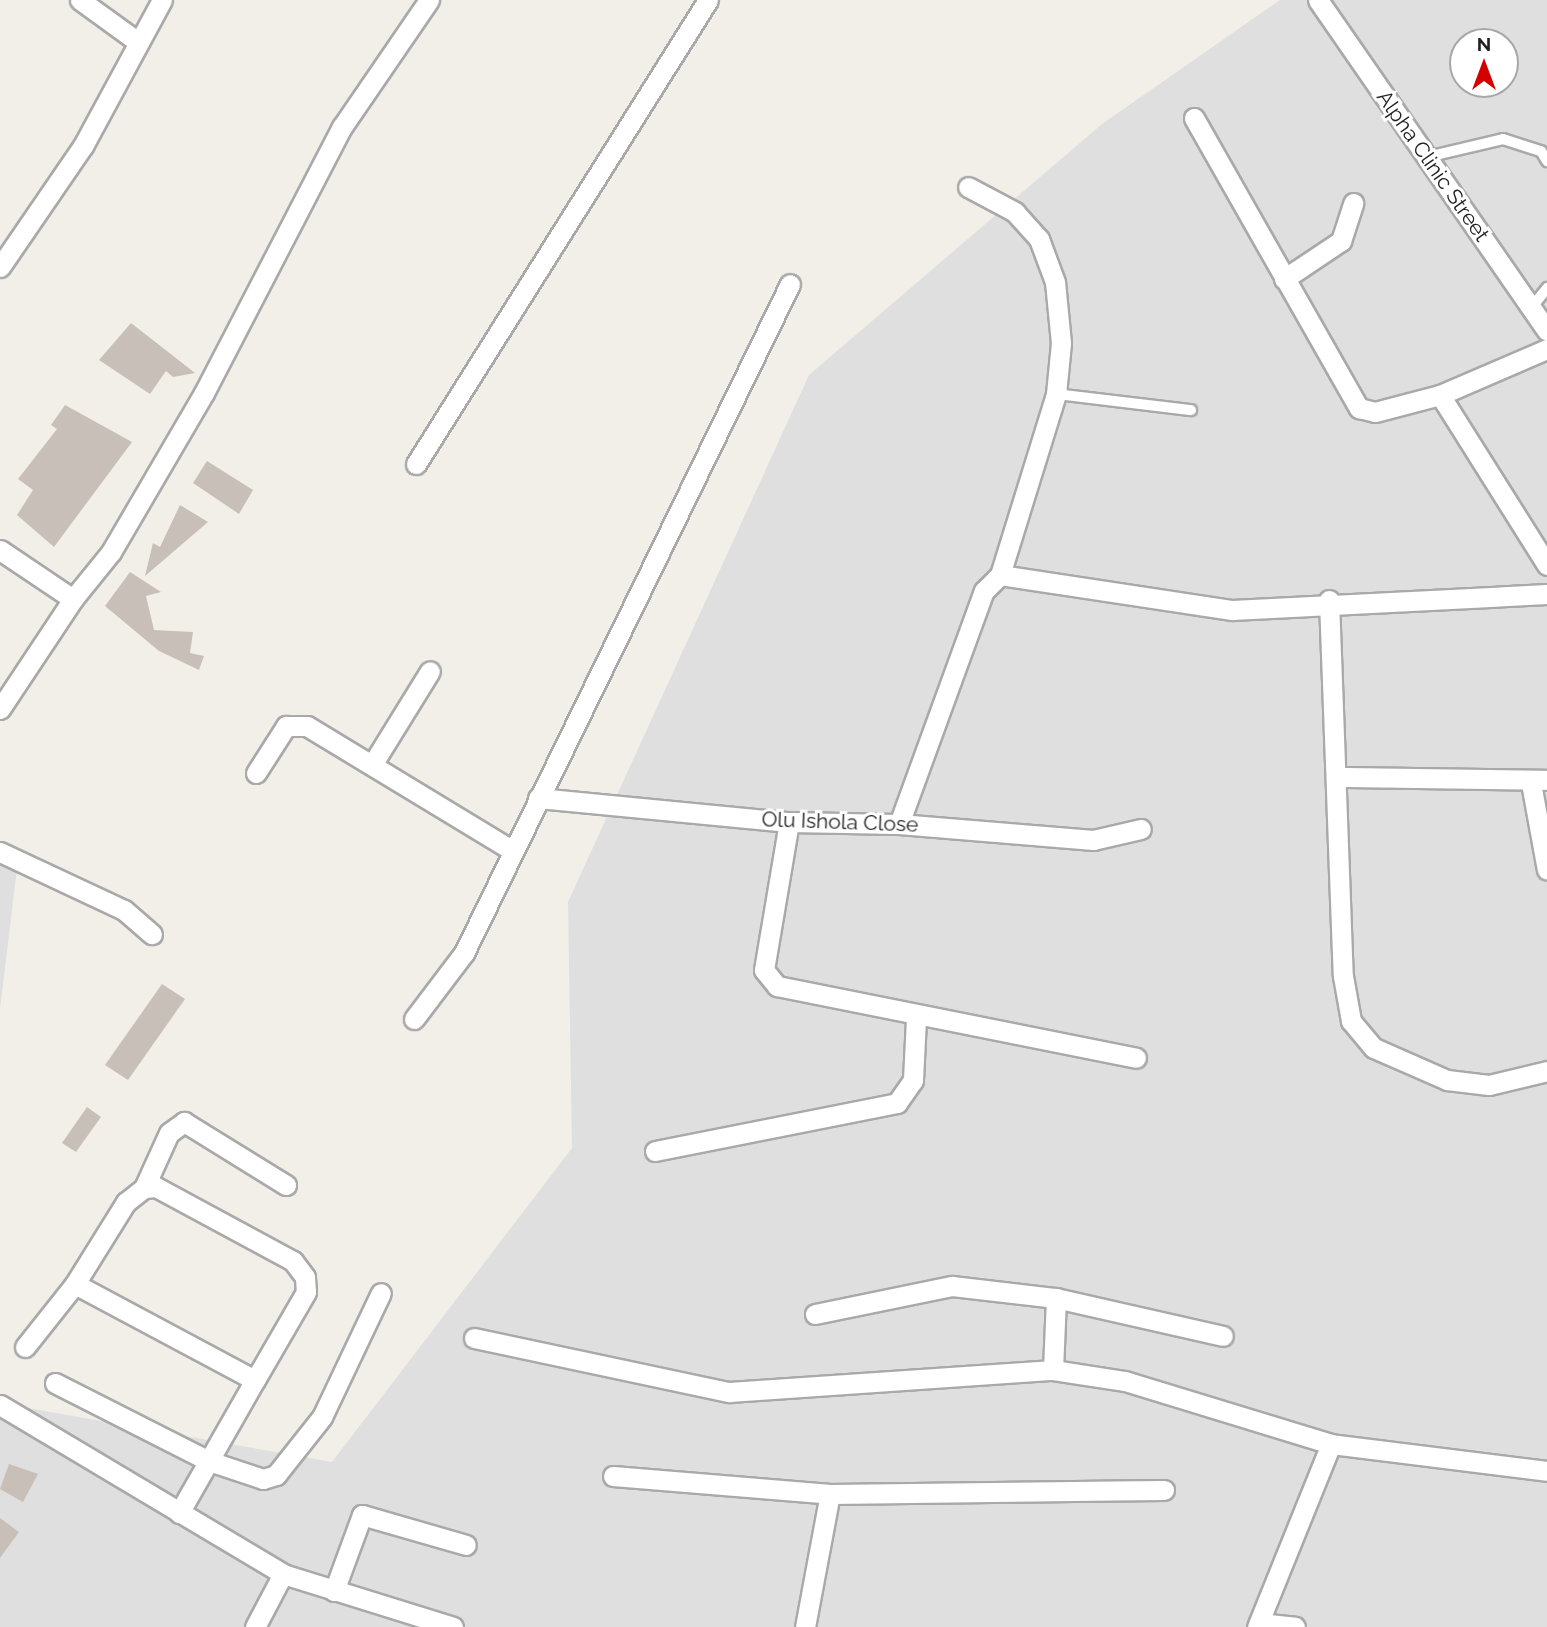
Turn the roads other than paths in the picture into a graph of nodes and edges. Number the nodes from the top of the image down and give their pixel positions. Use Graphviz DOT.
graph roads {
  1 [pos="80,0"];
  2 [pos="162,0"];
  3 [pos="429,0"];
  4 [pos="708,0"];
  5 [pos="1318,0"];
  6 [pos="138,42"];
  7 [pos="1194,118"];
  8 [pos="1427,157"];
  9 [pos="1547,161"];
  10 [pos="968,187"];
  11 [pos="1353,203"];
  12 [pos="0,267"];
  13 [pos="1284,279"];
  14 [pos="790,284"];
  15 [pos="1547,289"];
  16 [pos="1531,308"];
  17 [pos="1547,331"];
  18 [pos="1547,349"];
  19 [pos="1056,394"];
  20 [pos="1440,395"];
  21 [pos="1191,410"];
  22 [pos="416,464"];
  23 [pos="0,551"];
  24 [pos="1547,565"];
  25 [pos="1000,575"];
  26 [pos="1547,594"];
  27 [pos="73,599"];
  28 [pos="1329,600"];
  29 [pos="430,671"];
  30 [pos="0,709"];
  31 [pos="372,765"];
  32 [pos="256,773"];
  33 [pos="1338,777"];
  34 [pos="1539,781"];
  35 [pos="538,798"];
  36 [pos="789,822"];
  37 [pos="899,824"];
  38 [pos="1141,830"];
  39 [pos="510,849"];
  40 [pos="0,852"];
  41 [pos="1547,870"];
  42 [pos="152,934"];
  43 [pos="916,1018"];
  44 [pos="414,1019"];
  45 [pos="1136,1058"];
  46 [pos="1547,1071"];
  47 [pos="655,1151"];
  48 [pos="286,1185"];
  49 [pos="144,1188"];
  50 [pos="75,1284"];
  51 [pos="381,1293"];
  52 [pos="1056,1298"];
  53 [pos="815,1314"];
  54 [pos="1223,1335"];
  55 [pos="474,1339"];
  56 [pos="25,1347"];
  57 [pos="1053,1370"];
  58 [pos="255,1380"];
  59 [pos="55,1383"];
  60 [pos="0,1405"];
  61 [pos="1331,1444"];
  62 [pos="209,1461"];
  63 [pos="1547,1471"];
  64 [pos="613,1476"];
  65 [pos="1164,1490"];
  66 [pos="830,1494"];
  67 [pos="179,1513"];
  68 [pos="466,1545"];
  69 [pos="283,1574"];
  70 [pos="334,1591"];
  71 [pos="1258,1625"];
  72 [pos="255,1627"];
  73 [pos="453,1627"];
  74 [pos="805,1627"];
  75 [pos="1295,1627"];
  1 -- 6 [label="street"];
  2 -- 6 [label="street"];
  3 -- 27 [label="street"];
  4 -- 22 [label="street"];
  5 -- 8 [label="street, Alpha Clinic Street"];
  6 -- 12 [label="street"];
  7 -- 13 [label="street"];
  8 -- 9 [label="lane"];
  8 -- 16 [label="street, Alpha Clinic Street"];
  10 -- 19 [label="street"];
  11 -- 13 [label="street"];
  13 -- 20 [label="street"];
  14 -- 35 [label="street"];
  15 -- 16 [label="lane"];
  16 -- 17 [label="street, Alpha Clinic Street"];
  18 -- 20 [label="street"];
  19 -- 21 [label="lane"];
  19 -- 25 [label="street"];
  20 -- 24 [label="street"];
  23 -- 27 [label="street"];
  25 -- 28 [label="street"];
  25 -- 37 [label="street"];
  26 -- 28 [label="street"];
  27 -- 30 [label="street"];
  28 -- 33 [label="street"];
  29 -- 31 [label="street"];
  31 -- 32 [label="street"];
  31 -- 39 [label="street"];
  33 -- 34 [label="street"];
  33 -- 46 [label="street"];
  34 -- 41 [label="street"];
  35 -- 36 [label="street, Olu Ishola Close"];
  35 -- 39 [label="street"];
  36 -- 37 [label="street, Olu Ishola Close"];
  36 -- 43 [label="street"];
  37 -- 38 [label="street, Olu Ishola Close"];
  39 -- 44 [label="street"];
  40 -- 42 [label="street"];
  43 -- 45 [label="street"];
  43 -- 47 [label="street"];
  48 -- 49 [label="street"];
  49 -- 50 [label="street"];
  49 -- 58 [label="street"];
  50 -- 56 [label="street"];
  50 -- 58 [label="street"];
  51 -- 62 [label="street"];
  52 -- 53 [label="street"];
  52 -- 54 [label="street"];
  52 -- 57 [label="street"];
  55 -- 57 [label="street"];
  57 -- 61 [label="street"];
  58 -- 62 [label="street"];
  59 -- 62 [label="street"];
  60 -- 67 [label="street"];
  61 -- 63 [label="street"];
  61 -- 71 [label="street"];
  62 -- 67 [label="street"];
  64 -- 66 [label="street"];
  65 -- 66 [label="street"];
  66 -- 74 [label="street"];
  67 -- 69 [label="street"];
  68 -- 70 [label="street"];
  69 -- 70 [label="street"];
  69 -- 72 [label="street"];
  70 -- 73 [label="street"];
  71 -- 75 [label="street"];
}
